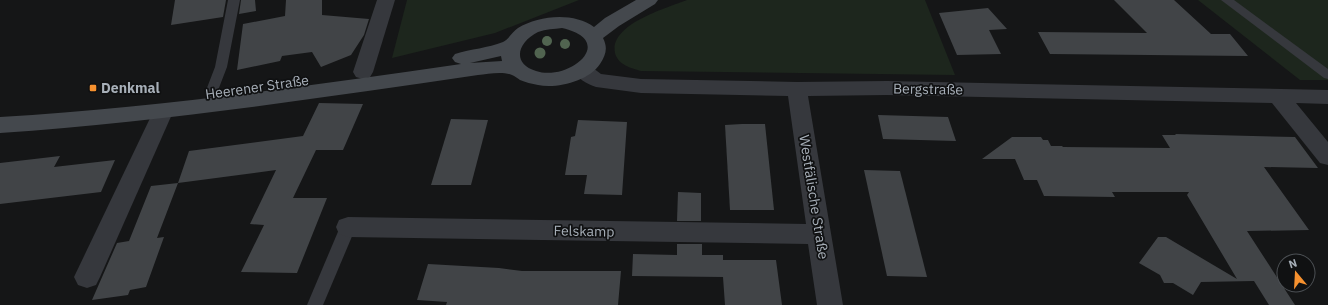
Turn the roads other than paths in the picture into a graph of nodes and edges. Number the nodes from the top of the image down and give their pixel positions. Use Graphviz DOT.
graph roads {
  1 [pos="234,0"];
  2 [pos="386,0"];
  3 [pos="624,0"];
  4 [pos="649,0"];
  5 [pos="1227,0"];
  6 [pos="574,24"];
  7 [pos="594,36"];
  8 [pos="511,46"];
  9 [pos="518,69"];
  10 [pos="582,70"];
  11 [pos="363,72"];
  12 [pos="1328,75"];
  13 [pos="797,89"];
  14 [pos="211,93"];
  15 [pos="1278,96"];
  16 [pos="1328,97"];
  17 [pos="0,111"];
  18 [pos="163,112"];
  19 [pos="0,125"];
  20 [pos="1328,157"];
  21 [pos="348,227"];
  22 [pos="819,234"];
  23 [pos="87,277"];
  24 [pos="315,305"];
  25 [pos="830,305"];
  1 -- 14 [label="lane"];
  2 -- 11 [label="street"];
  3 -- 6 [label="main road"];
  4 -- 7 [label="main road"];
  5 -- 12 [label="lane"];
  6 -- 7 [label="main road"];
  6 -- 8 [label="main road"];
  7 -- 10 [label="main road, Heerener Straße"];
  8 -- 9 [label="main road"];
  8 -- 11 [label="main road, Heerener Straße"];
  9 -- 10 [label="main road, Heerener Straße"];
  9 -- 18 [label="main road, Heerener Straße"];
  10 -- 13 [label="street, Bergstraße"];
  11 -- 14 [label="main road, Heerener Straße"];
  13 -- 15 [label="street, Bergstraße"];
  13 -- 22 [label="street, Westfälische Straße"];
  14 -- 17 [label="main road, Heerener Straße"];
  15 -- 16 [label="street, Bergstraße"];
  15 -- 20 [label="street"];
  18 -- 19 [label="main road, Heerener Straße"];
  18 -- 23 [label="street"];
  21 -- 22 [label="street, Felskamp"];
  21 -- 24 [label="lane"];
  22 -- 25 [label="street, Westfälische Straße"];
}
